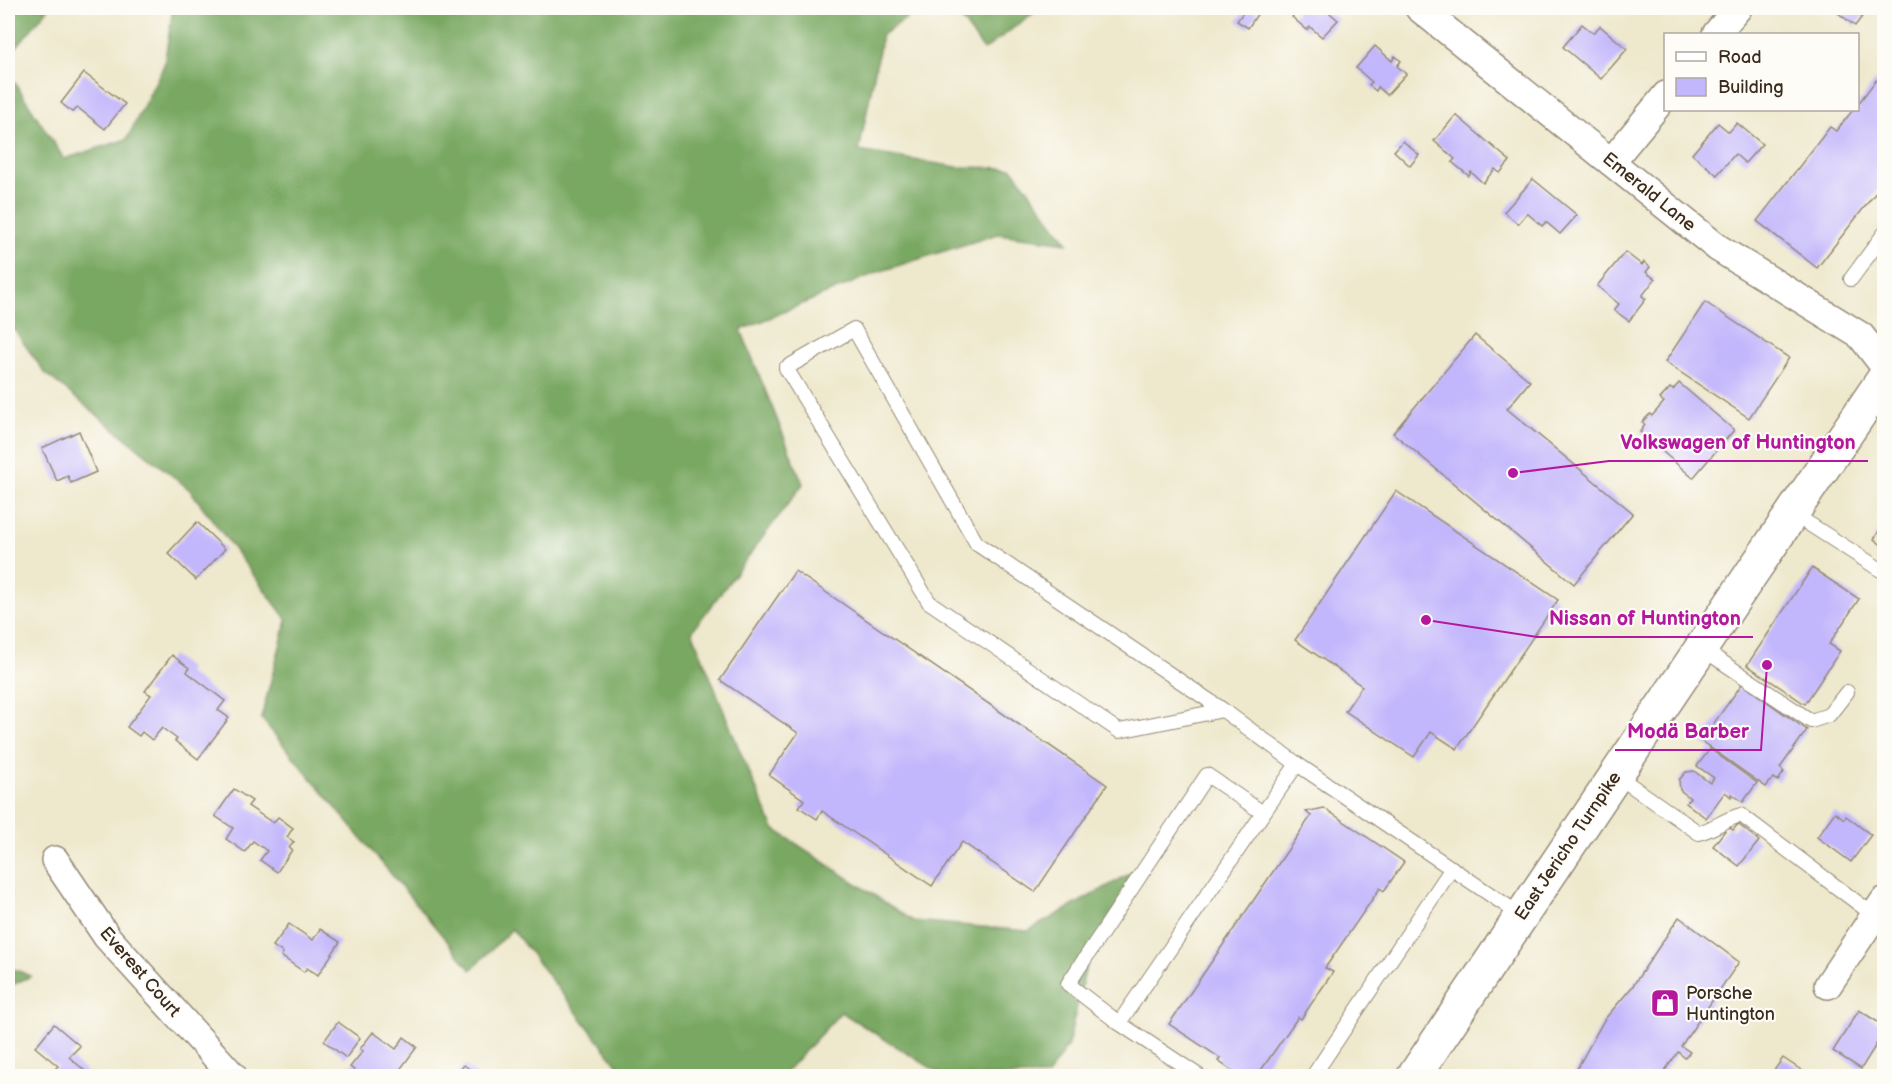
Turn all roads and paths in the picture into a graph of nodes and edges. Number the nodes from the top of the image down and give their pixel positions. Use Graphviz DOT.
graph roads {
  1 [pos="1419,8"];
  2 [pos="1738,8"];
  3 [pos="1717,33"];
  4 [pos="1664,96"];
  5 [pos="1611,162"];
  6 [pos="1884,234"];
  7 [pos="1851,279"];
  8 [pos="1884,366"];
  9 [pos="1884,378"];
  10 [pos="1792,513"];
  11 [pos="1884,573"];
  12 [pos="1701,648"];
  13 [pos="1847,692"];
  14 [pos="1222,710"];
  15 [pos="1297,764"];
  16 [pos="1616,775"];
  17 [pos="1263,813"];
  18 [pos="54,860"];
  19 [pos="1452,868"];
  20 [pos="1880,909"];
  21 [pos="1522,916"];
  22 [pos="1828,985"];
  23 [pos="1119,1023"];
  24 [pos="233,1077"];
  25 [pos="1199,1077"];
  26 [pos="1313,1077"];
  27 [pos="1414,1077"];
  1 -- 5 [label="street, Emerald Lane"];
  2 -- 3 [label="street"];
  4 -- 5 [label="street"];
  5 -- 8 [label="street, Emerald Lane"];
  6 -- 7 [label="lane"];
  9 -- 10 [label="main road, East Jericho Turnpike"];
  10 -- 11 [label="lane"];
  10 -- 12 [label="main road, East Jericho Turnpike"];
  12 -- 13 [label="lane"];
  12 -- 16 [label="main road, East Jericho Turnpike"];
  14 -- 14 [label="lane"];
  14 -- 15 [label="lane"];
  15 -- 17 [label="lane"];
  15 -- 19 [label="lane"];
  16 -- 20 [label="lane"];
  16 -- 21 [label="main road, East Jericho Turnpike"];
  17 -- 23 [label="lane"];
  17 -- 23 [label="lane"];
  18 -- 24 [label="street, Everest Court"];
  19 -- 21 [label="lane"];
  19 -- 26 [label="lane"];
  20 -- 22 [label="street"];
  21 -- 27 [label="main road, East Jericho Turnpike"];
  23 -- 25 [label="lane"];
}
